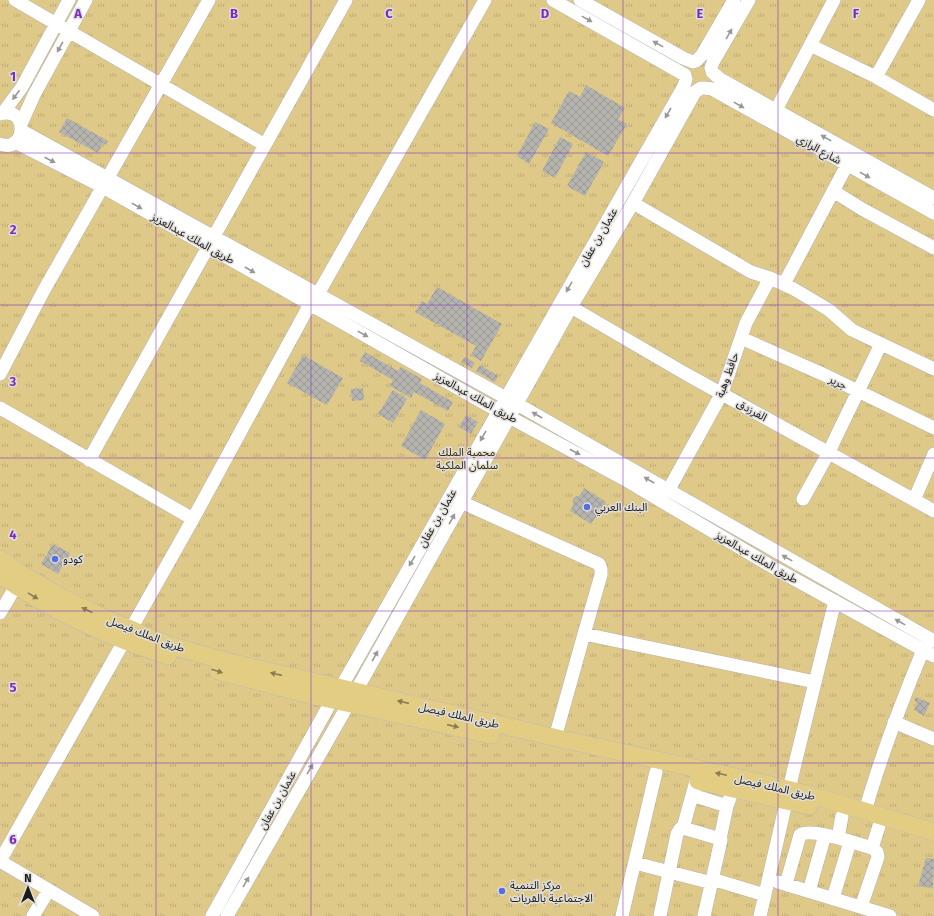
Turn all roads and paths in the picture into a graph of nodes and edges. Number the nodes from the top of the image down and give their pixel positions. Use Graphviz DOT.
graph roads {
  1 [pos="15,0"];
  2 [pos="69,0"];
  3 [pos="86,0"];
  4 [pos="209,0"];
  5 [pos="346,0"];
  6 [pos="485,0"];
  7 [pos="553,0"];
  8 [pos="580,0"];
  9 [pos="733,0"];
  10 [pos="749,0"];
  11 [pos="834,0"];
  12 [pos="919,0"];
  13 [pos="56,23"];
  14 [pos="69,31"];
  15 [pos="810,45"];
  16 [pos="694,62"];
  17 [pos="712,70"];
  18 [pos="685,77"];
  19 [pos="876,77"];
  20 [pos="161,84"];
  21 [pos="703,88"];
  22 [pos="776,110"];
  23 [pos="934,110"];
  24 [pos="2,114"];
  25 [pos="10,139"];
  26 [pos="265,145"];
  27 [pos="847,165"];
  28 [pos="106,182"];
  29 [pos="833,191"];
  30 [pos="934,198"];
  31 [pos="633,203"];
  32 [pos="934,213"];
  33 [pos="211,241"];
  34 [pos="934,248"];
  35 [pos="770,278"];
  36 [pos="784,284"];
  37 [pos="314,299"];
  38 [pos="571,307"];
  39 [pos="741,338"];
  40 [pos="881,344"];
  41 [pos="934,369"];
  42 [pos="0,374"];
  43 [pos="858,391"];
  44 [pos="722,393"];
  45 [pos="505,397"];
  46 [pos="517,404"];
  47 [pos="0,408"];
  48 [pos="504,413"];
  49 [pos="934,428"];
  50 [pos="829,452"];
  51 [pos="934,454"];
  52 [pos="89,460"];
  53 [pos="668,491"];
  54 [pos="803,499"];
  55 [pos="914,500"];
  56 [pos="462,502"];
  57 [pos="934,511"];
  58 [pos="193,520"];
  59 [pos="0,559"];
  60 [pos="0,575"];
  61 [pos="16,586"];
  62 [pos="835,601"];
  63 [pos="0,613"];
  64 [pos="584,634"];
  65 [pos="128,636"];
  66 [pos="934,641"];
  67 [pos="928,653"];
  68 [pos="815,682"];
  69 [pos="344,695"];
  70 [pos="894,722"];
  71 [pos="556,738"];
  72 [pos="934,739"];
  73 [pos="656,772"];
  74 [pos="694,788"];
  75 [pos="734,789"];
  76 [pos="788,795"];
  77 [pos="727,806"];
  78 [pos="865,811"];
  79 [pos="842,816"];
  80 [pos="879,826"];
  81 [pos="683,828"];
  82 [pos="934,832"];
  83 [pos="838,838"];
  84 [pos="720,839"];
  85 [pos="934,842"];
  86 [pos="872,848"];
  87 [pos="0,861"];
  88 [pos="635,863"];
  89 [pos="669,872"];
  90 [pos="769,879"];
  91 [pos="712,881"];
  92 [pos="786,884"];
  93 [pos="49,890"];
  94 [pos="809,891"];
  95 [pos="765,895"];
  96 [pos="833,898"];
  97 [pos="861,907"];
  98 [pos="33,916"];
  99 [pos="93,916"];
  100 [pos="212,916"];
  101 [pos="227,916"];
  102 [pos="622,916"];
  103 [pos="660,916"];
  104 [pos="704,916"];
  105 [pos="760,916"];
  106 [pos="890,916"];
  1 -- 13 [label="street"];
  2 -- 13 [label="street"];
  3 -- 14 [label="street"];
  4 -- 20 [label="street"];
  5 -- 26 [label="street"];
  6 -- 37 [label="street"];
  7 -- 18 [label="street, one-way"];
  16 -- 8 [label="street, one-way"];
  9 -- 16 [label="street"];
  17 -- 10 [label="street, one-way"];
  11 -- 15 [label="street"];
  12 -- 19 [label="street"];
  13 -- 14 [label="street"];
  13 -- 24 [label="street, one-way"];
  14 -- 20 [label="street"];
  14 -- 25 [label="street, one-way"];
  15 -- 19 [label="street"];
  15 -- 22 [label="street"];
  16 -- 17 [label="street"];
  16 -- 18 [label="street"];
  17 -- 21 [label="street"];
  17 -- 22 [label="street, شارع الرازي"];
  18 -- 21 [label="street"];
  18 -- 45 [label="street, عثمان بن عفان, one-way"];
  19 -- 23 [label="street"];
  20 -- 26 [label="street"];
  20 -- 28 [label="street"];
  21 -- 27 [label="street, شارع الرازي, one-way"];
  21 -- 31 [label="street, عثمان بن عفان"];
  30 -- 22 [label="street, شارع الرازي, one-way"];
  24 -- 25 [label="street, طريق الملك عبدالعزيز"];
  25 -- 28 [label="street, طريق الملك عبدالعزيز"];
  26 -- 33 [label="street"];
  27 -- 29 [label="street"];
  27 -- 32 [label="street, شارع الرازي, one-way"];
  28 -- 33 [label="street, طريق الملك عبدالعزيز"];
  28 -- 42 [label="street"];
  29 -- 34 [label="street"];
  29 -- 36 [label="street"];
  31 -- 35 [label="street"];
  31 -- 38 [label="street, عثمان بن عفان"];
  33 -- 37 [label="street, طريق الملك عبدالعزيز"];
  33 -- 52 [label="street"];
  35 -- 36 [label="street"];
  35 -- 39 [label="street, حافظ وهبة"];
  36 -- 40 [label="street"];
  37 -- 45 [label="street, طريق الملك عبدالعزيز"];
  37 -- 48 [label="street, طريق الملك عبدالعزيز, one-way"];
  37 -- 58 [label="street"];
  38 -- 44 [label="street, الفرزدق"];
  38 -- 46 [label="street, عثمان بن عفان"];
  39 -- 43 [label="street, جرير"];
  39 -- 44 [label="street, حافظ وهبة"];
  40 -- 41 [label="street"];
  40 -- 43 [label="street"];
  43 -- 49 [label="street, جرير"];
  43 -- 50 [label="street"];
  44 -- 50 [label="street, الفرزدق"];
  44 -- 53 [label="street, حافظ وهبة"];
  45 -- 46 [label="street, طريق الملك عبدالعزيز"];
  45 -- 48 [label="street, عثمان بن عفان"];
  46 -- 48 [label="street, عثمان بن عفان"];
  53 -- 46 [label="street, طريق الملك عبدالعزيز, one-way"];
  47 -- 52 [label="street"];
  48 -- 56 [label="street, عثمان بن عفان"];
  48 -- 62 [label="street, طريق الملك عبدالعزيز, one-way"];
  48 -- 69 [label="street, عثمان بن عفان, one-way"];
  50 -- 54 [label="street"];
  50 -- 55 [label="street, الفرزدق"];
  51 -- 55 [label="street"];
  52 -- 58 [label="street"];
  66 -- 53 [label="street, طريق الملك عبدالعزيز, one-way"];
  55 -- 57 [label="street, الفرزدق"];
  56 -- 64 [label="street"];
  69 -- 56 [label="street, عثمان بن عفان, one-way"];
  58 -- 65 [label="street"];
  65 -- 59 [label="main road, طريق الملك فيصل, one-way"];
  60 -- 61 [label="main road, طريق الملك فيصل"];
  61 -- 63 [label="street"];
  61 -- 65 [label="main road, طريق الملك فيصل, one-way"];
  62 -- 67 [label="street, طريق الملك عبدالعزيز"];
  62 -- 68 [label="street"];
  64 -- 68 [label="street"];
  64 -- 71 [label="street"];
  65 -- 69 [label="main road, طريق الملك فيصل"];
  65 -- 87 [label="street"];
  67 -- 70 [label="street"];
  68 -- 76 [label="street"];
  71 -- 69 [label="main road, طريق الملك فيصل, one-way"];
  69 -- 73 [label="main road, طريق الملك فيصل, one-way"];
  69 -- 100 [label="street, عثمان بن عفان"];
  101 -- 69 [label="street, عثمان بن عفان, one-way"];
  70 -- 72 [label="street"];
  70 -- 78 [label="street"];
  76 -- 71 [label="main road, طريق الملك فيصل, one-way"];
  73 -- 74 [label="main road, طريق الملك فيصل"];
  73 -- 88 [label="street"];
  74 -- 75 [label="main road, طريق الملك فيصل"];
  74 -- 77 [label="street"];
  74 -- 81 [label="street"];
  75 -- 76 [label="main road, طريق الملك فيصل"];
  75 -- 77 [label="street"];
  76 -- 78 [label="main road, طريق الملك فيصل"];
  76 -- 79 [label="main road, طريق الملك فيصل"];
  76 -- 90 [label="street"];
  77 -- 84 [label="street"];
  78 -- 82 [label="main road, طريق الملك فيصل"];
  79 -- 80 [label="main road, طريق الملك فيصل"];
  79 -- 83 [label="street"];
  80 -- 85 [label="main road, طريق الملك فيصل"];
  80 -- 86 [label="street"];
  81 -- 84 [label="street"];
  81 -- 89 [label="street"];
  83 -- 86 [label="street"];
  83 -- 92 [label="street"];
  83 -- 94 [label="street"];
  83 -- 96 [label="street"];
  84 -- 91 [label="street"];
  86 -- 97 [label="street"];
  87 -- 93 [label="street"];
  88 -- 89 [label="street"];
  88 -- 102 [label="street"];
  89 -- 91 [label="street"];
  89 -- 103 [label="street"];
  90 -- 92 [label="street"];
  90 -- 95 [label="street"];
  91 -- 95 [label="street"];
  91 -- 104 [label="street"];
  92 -- 94 [label="street"];
  93 -- 98 [label="street"];
  93 -- 99 [label="street"];
  94 -- 96 [label="street"];
  95 -- 105 [label="street"];
  96 -- 97 [label="street"];
  97 -- 106 [label="street"];
}
